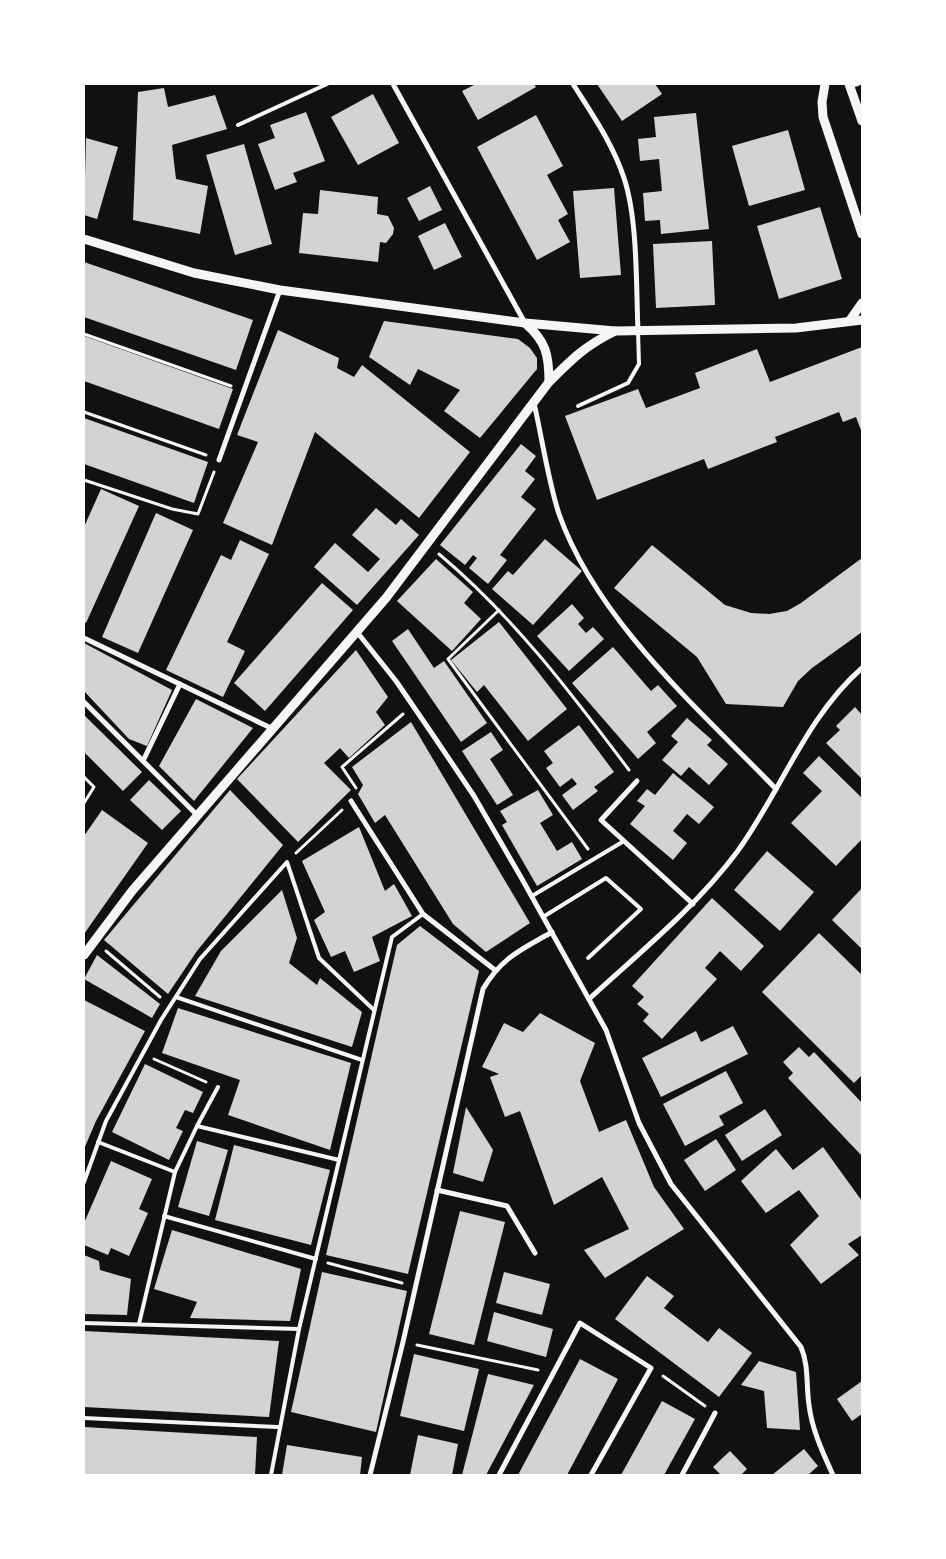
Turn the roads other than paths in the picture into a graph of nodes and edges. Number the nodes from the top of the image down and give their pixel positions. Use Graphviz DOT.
graph roads {
  1 [pos="328,84"];
  2 [pos="392,84"];
  3 [pos="573,84"];
  4 [pos="825,84"];
  5 [pos="852,84"];
  6 [pos="862,121"];
  7 [pos="238,125"];
  8 [pos="862,234"];
  9 [pos="84,239"];
  10 [pos="280,290"];
  11 [pos="862,303"];
  12 [pos="850,320"];
  13 [pos="862,320"];
  14 [pos="524,323"];
  15 [pos="615,331"];
  16 [pos="638,331"];
  17 [pos="549,382"];
  18 [pos="534,403"];
  19 [pos="578,406"];
  20 [pos="219,460"];
  21 [pos="357,632"];
  22 [pos="84,638"];
  23 [pos="862,668"];
  24 [pos="180,684"];
  25 [pos="84,702"];
  26 [pos="273,729"];
  27 [pos="143,761"];
  28 [pos="637,781"];
  29 [pos="776,789"];
  30 [pos="351,801"];
  31 [pos="198,816"];
  32 [pos="624,841"];
  33 [pos="532,896"];
  34 [pos="693,904"];
  35 [pos="423,914"];
  36 [pos="543,917"];
  37 [pos="552,932"];
  38 [pos="84,955"];
  39 [pos="588,958"];
  40 [pos="495,970"];
  41 [pos="176,997"];
  42 [pos="589,999"];
  43 [pos="374,1010"];
  44 [pos="362,1060"];
  45 [pos="218,1087"];
  46 [pos="197,1126"];
  47 [pos="98,1142"];
  48 [pos="339,1160"];
  49 [pos="175,1172"];
  50 [pos="84,1182"];
  51 [pos="437,1190"];
  52 [pos="164,1216"];
  53 [pos="535,1254"];
  54 [pos="316,1260"];
  55 [pos="84,1322"];
  56 [pos="139,1324"];
  57 [pos="299,1329"];
  58 [pos="716,1413"];
  59 [pos="84,1418"];
  60 [pos="278,1428"];
  61 [pos="271,1475"];
  62 [pos="370,1475"];
  63 [pos="499,1475"];
  64 [pos="591,1475"];
  65 [pos="682,1475"];
  66 [pos="833,1475"];
  1 -- 7 [label="lane"];
  2 -- 14 [label="street"];
  3 -- 16 [label="street"];
  4 -- 8 [label="street"];
  5 -- 6 [label="street"];
  9 -- 10 [label="street"];
  10 -- 14 [label="street"];
  10 -- 20 [label="street"];
  11 -- 12 [label="street"];
  12 -- 13 [label="street"];
  12 -- 16 [label="street"];
  14 -- 15 [label="street"];
  14 -- 17 [label="street"];
  15 -- 16 [label="street"];
  15 -- 17 [label="street"];
  16 -- 19 [label="lane"];
  17 -- 18 [label="street"];
  18 -- 21 [label="street"];
  18 -- 29 [label="street"];
  21 -- 26 [label="street"];
  21 -- 33 [label="street"];
  22 -- 24 [label="street"];
  23 -- 29 [label="street"];
  24 -- 26 [label="street"];
  24 -- 27 [label="street"];
  25 -- 27 [label="street"];
  26 -- 31 [label="street"];
  27 -- 31 [label="street"];
  28 -- 32 [label="street"];
  29 -- 34 [label="street"];
  30 -- 35 [label="street"];
  31 -- 38 [label="street"];
  32 -- 33 [label="lane"];
  32 -- 34 [label="street"];
  33 -- 36 [label="street"];
  34 -- 42 [label="street"];
  35 -- 40 [label="street"];
  35 -- 43 [label="lane"];
  36 -- 37 [label="street"];
  36 -- 39 [label="lane"];
  37 -- 40 [label="street"];
  37 -- 42 [label="street"];
  40 -- 51 [label="street"];
  41 -- 43 [label="lane"];
  41 -- 44 [label="lane"];
  41 -- 47 [label="lane"];
  42 -- 66 [label="street"];
  43 -- 44 [label="lane"];
  44 -- 48 [label="lane"];
  45 -- 46 [label="lane"];
  46 -- 48 [label="lane"];
  46 -- 49 [label="lane"];
  47 -- 49 [label="lane"];
  47 -- 50 [label="lane"];
  48 -- 54 [label="lane"];
  49 -- 52 [label="lane"];
  51 -- 53 [label="street"];
  51 -- 62 [label="street"];
  52 -- 54 [label="lane"];
  52 -- 56 [label="lane"];
  54 -- 57 [label="lane"];
  55 -- 56 [label="lane"];
  56 -- 57 [label="lane"];
  57 -- 60 [label="lane"];
  58 -- 65 [label="street"];
  59 -- 60 [label="lane"];
  60 -- 61 [label="lane"];
  63 -- 64 [label="street"];
}
